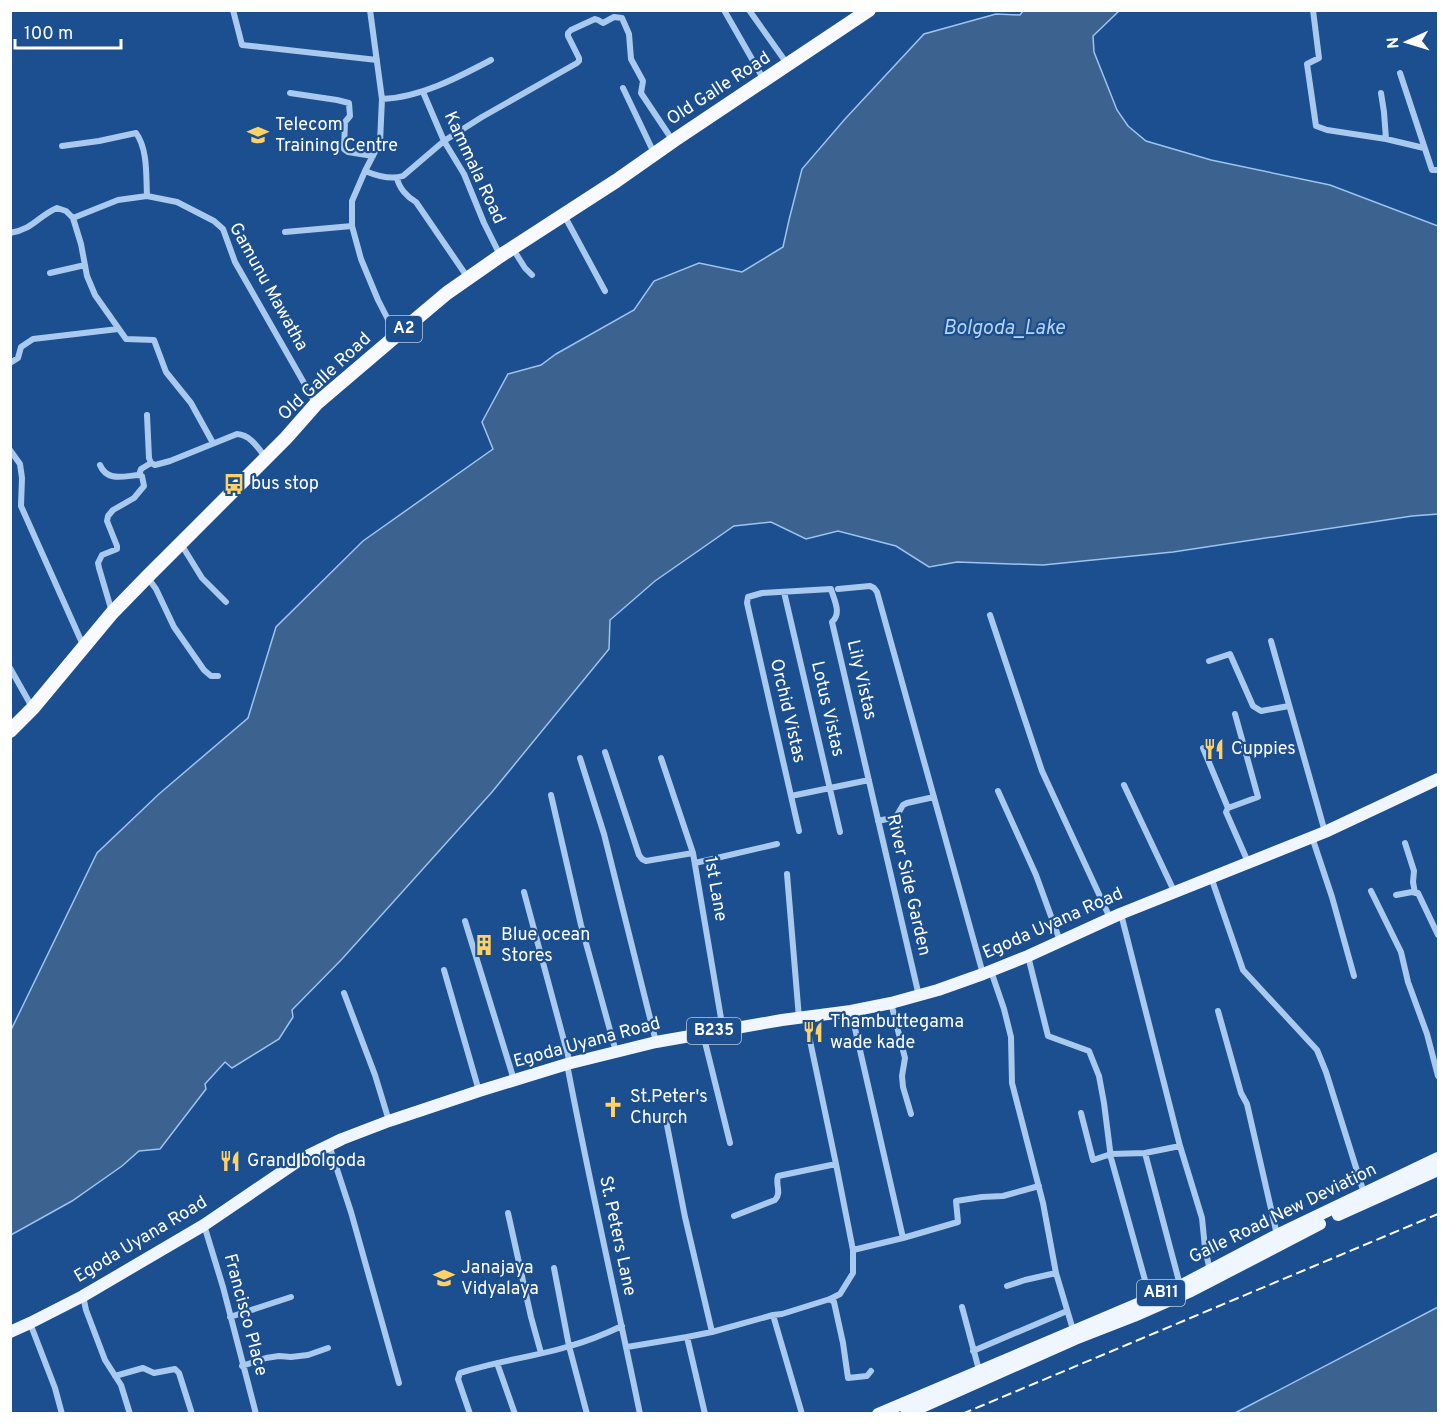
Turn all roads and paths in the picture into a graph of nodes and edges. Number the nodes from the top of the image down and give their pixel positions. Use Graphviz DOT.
graph roads {
  1 [pos="233,10"];
  2 [pos="370,10"];
  3 [pos="724,10"];
  4 [pos="749,10"];
  5 [pos="869,10"];
  6 [pos="1313,10"];
  7 [pos="376,60"];
  8 [pos="491,60"];
  9 [pos="788,65"];
  10 [pos="1400,73"];
  11 [pos="764,81"];
  12 [pos="623,88"];
  13 [pos="423,92"];
  14 [pos="290,93"];
  15 [pos="1381,93"];
  16 [pos="382,99"];
  17 [pos="1386,139"];
  18 [pos="444,141"];
  19 [pos="673,141"];
  20 [pos="62,146"];
  21 [pos="1424,148"];
  22 [pos="654,154"];
  23 [pos="374,156"];
  24 [pos="1438,170"];
  25 [pos="365,171"];
  26 [pos="397,178"];
  27 [pos="147,196"];
  28 [pos="564,215"];
  29 [pos="73,218"];
  30 [pos="352,226"];
  31 [pos="285,232"];
  32 [pos="10,233"];
  33 [pos="513,248"];
  34 [pos="500,256"];
  35 [pos="85,265"];
  36 [pos="50,273"];
  37 [pos="532,275"];
  38 [pos="468,278"];
  39 [pos="605,291"];
  40 [pos="118,329"];
  41 [pos="396,335"];
  42 [pos="10,363"];
  43 [pos="316,405"];
  44 [pos="147,415"];
  45 [pos="213,443"];
  46 [pos="10,450"];
  47 [pos="266,458"];
  48 [pos="151,463"];
  49 [pos="100,465"];
  50 [pos="139,475"];
  51 [pos="181,544"];
  52 [pos="147,577"];
  53 [pos="838,589"];
  54 [pos="784,592"];
  55 [pos="226,602"];
  56 [pos="112,613"];
  57 [pos="990,615"];
  58 [pos="1271,641"];
  59 [pos="83,646"];
  60 [pos="1209,661"];
  61 [pos="10,668"];
  62 [pos="218,676"];
  63 [pos="1290,706"];
  64 [pos="33,708"];
  65 [pos="1235,714"];
  66 [pos="10,731"];
  67 [pos="1203,748"];
  68 [pos="606,752"];
  69 [pos="580,758"];
  70 [pos="661,758"];
  71 [pos="1438,779"];
  72 [pos="869,780"];
  73 [pos="1124,785"];
  74 [pos="830,788"];
  75 [pos="998,791"];
  76 [pos="550,795"];
  77 [pos="791,796"];
  78 [pos="934,797"];
  79 [pos="1228,808"];
  80 [pos="878,821"];
  81 [pos="799,831"];
  82 [pos="840,832"];
  83 [pos="1324,832"];
  84 [pos="1312,837"];
  85 [pos="777,843"];
  86 [pos="1405,843"];
  87 [pos="693,853"];
  88 [pos="1248,862"];
  89 [pos="695,863"];
  90 [pos="788,874"];
  91 [pos="1211,876"];
  92 [pos="1174,891"];
  93 [pos="1371,891"];
  94 [pos="524,892"];
  95 [pos="1415,892"];
  96 [pos="1395,896"];
  97 [pos="1115,916"];
  98 [pos="465,921"];
  99 [pos="1438,935"];
  100 [pos="1060,941"];
  101 [pos="1028,956"];
  102 [pos="444,970"];
  103 [pos="987,973"];
  104 [pos="1354,976"];
  105 [pos="344,993"];
  106 [pos="919,996"];
  107 [pos="891,1003"];
  108 [pos="851,1011"];
  109 [pos="1218,1011"];
  110 [pos="802,1017"];
  111 [pos="723,1030"];
  112 [pos="702,1033"];
  113 [pos="656,1042"];
  114 [pos="616,1053"];
  115 [pos="569,1064"];
  116 [pos="1438,1076"];
  117 [pos="514,1081"];
  118 [pos="479,1091"];
  119 [pos="1081,1113"];
  120 [pos="912,1114"];
  121 [pos="665,1115"];
  122 [pos="389,1121"];
  123 [pos="730,1143"];
  124 [pos="329,1145"];
  125 [pos="1180,1146"];
  126 [pos="1145,1153"];
  127 [pos="1111,1154"];
  128 [pos="1438,1158"];
  129 [pos="836,1164"];
  130 [pos="1438,1170"];
  131 [pos="1039,1186"];
  132 [pos="1364,1194"];
  133 [pos="508,1213"];
  134 [pos="734,1216"];
  135 [pos="204,1225"];
  136 [pos="1277,1235"];
  137 [pos="903,1238"];
  138 [pos="853,1250"];
  139 [pos="554,1268"];
  140 [pos="1210,1271"];
  141 [pos="1056,1273"];
  142 [pos="1007,1286"];
  143 [pos="1180,1286"];
  144 [pos="83,1296"];
  145 [pos="291,1297"];
  146 [pos="1150,1298"];
  147 [pos="831,1299"];
  148 [pos="962,1307"];
  149 [pos="1067,1311"];
  150 [pos="773,1316"];
  151 [pos="230,1317"];
  152 [pos="30,1323"];
  153 [pos="622,1326"];
  154 [pos="10,1332"];
  155 [pos="712,1332"];
  156 [pos="1075,1335"];
  157 [pos="687,1337"];
  158 [pos="569,1347"];
  159 [pos="627,1347"];
  160 [pos="328,1348"];
  161 [pos="973,1351"];
  162 [pos="541,1353"];
  163 [pos="497,1363"];
  164 [pos="242,1366"];
  165 [pos="979,1370"];
  166 [pos="871,1371"];
  167 [pos="116,1376"];
  168 [pos="399,1383"];
  169 [pos="62,1413"];
  170 [pos="130,1413"];
  171 [pos="192,1413"];
  172 [pos="256,1413"];
  173 [pos="470,1413"];
  174 [pos="515,1413"];
  175 [pos="587,1413"];
  176 [pos="640,1413"];
  177 [pos="705,1413"];
  178 [pos="802,1413"];
  179 [pos="878,1413"];
  180 [pos="906,1413"];
  1 -- 7 [label="street"];
  2 -- 7 [label="street"];
  3 -- 11 [label="street"];
  4 -- 9 [label="street"];
  5 -- 9 [label="highway, Old Galle Road / A2"];
  6 -- 17 [label="street"];
  7 -- 16 [label="street"];
  8 -- 13 [label="street"];
  9 -- 11 [label="highway, Old Galle Road / A2"];
  10 -- 21 [label="street"];
  11 -- 19 [label="highway, Old Galle Road / A2"];
  12 -- 22 [label="street"];
  13 -- 16 [label="street"];
  13 -- 18 [label="street, Kammala Road"];
  14 -- 23 [label="street"];
  15 -- 17 [label="street"];
  16 -- 23 [label="street"];
  17 -- 21 [label="street"];
  18 -- 19 [label="street"];
  18 -- 26 [label="street"];
  18 -- 34 [label="street, Kammala Road"];
  19 -- 22 [label="highway, Old Galle Road / A2"];
  20 -- 27 [label="street"];
  21 -- 24 [label="street"];
  22 -- 28 [label="highway, Old Galle Road / A2"];
  23 -- 25 [label="street"];
  25 -- 26 [label="street"];
  25 -- 30 [label="street"];
  26 -- 38 [label="street"];
  27 -- 29 [label="street, Gamunu Mawatha"];
  27 -- 43 [label="street, Gamunu Mawatha"];
  28 -- 33 [label="highway, Old Galle Road / A2"];
  28 -- 39 [label="street"];
  29 -- 32 [label="street"];
  29 -- 35 [label="street"];
  30 -- 31 [label="street"];
  30 -- 41 [label="street"];
  33 -- 34 [label="highway, Old Galle Road / A2"];
  33 -- 37 [label="street"];
  34 -- 38 [label="highway, Old Galle Road / A2"];
  35 -- 36 [label="street"];
  35 -- 40 [label="street"];
  38 -- 41 [label="highway, Old Galle Road / A2"];
  40 -- 42 [label="street"];
  40 -- 45 [label="street"];
  41 -- 43 [label="highway, Old Galle Road / A2"];
  43 -- 47 [label="highway, Old Galle Road / A2"];
  44 -- 48 [label="street"];
  45 -- 47 [label="street"];
  45 -- 48 [label="street"];
  46 -- 59 [label="street"];
  47 -- 51 [label="highway, Old Galle Road / A2"];
  48 -- 50 [label="street"];
  49 -- 50 [label="street"];
  50 -- 56 [label="street"];
  51 -- 52 [label="highway, Old Galle Road / A2"];
  51 -- 55 [label="street"];
  52 -- 56 [label="highway, Old Galle Road / A2"];
  52 -- 62 [label="street"];
  53 -- 78 [label="street"];
  54 -- 72 [label="street, Lily Vistas"];
  54 -- 74 [label="street, Lotus Vistas"];
  54 -- 77 [label="street, Orchid Vistas"];
  56 -- 59 [label="highway, Old Galle Road / A2"];
  57 -- 97 [label="street"];
  58 -- 63 [label="street"];
  59 -- 64 [label="highway, Old Galle Road / A2"];
  60 -- 63 [label="street"];
  61 -- 64 [label="street"];
  63 -- 83 [label="street"];
  64 -- 66 [label="highway, Old Galle Road / A2"];
  65 -- 79 [label="street"];
  67 -- 79 [label="street"];
  68 -- 87 [label="street"];
  69 -- 113 [label="street"];
  70 -- 87 [label="street, 1st Lane"];
  71 -- 83 [label="main road, Egoda Uyana Road / B235"];
  72 -- 74 [label="street"];
  72 -- 80 [label="street, River Side Garden"];
  73 -- 92 [label="street"];
  74 -- 77 [label="street"];
  74 -- 82 [label="street, Lotus Vistas"];
  75 -- 100 [label="street"];
  76 -- 114 [label="street"];
  77 -- 81 [label="street, Orchid Vistas"];
  78 -- 80 [label="street"];
  78 -- 103 [label="street"];
  79 -- 88 [label="street"];
  80 -- 106 [label="street, River Side Garden"];
  83 -- 84 [label="main road, Egoda Uyana Road / B235"];
  84 -- 88 [label="main road, Egoda Uyana Road / B235"];
  84 -- 104 [label="street"];
  85 -- 89 [label="street"];
  86 -- 95 [label="street"];
  87 -- 89 [label="street, 1st Lane"];
  88 -- 91 [label="main road, Egoda Uyana Road / B235"];
  89 -- 111 [label="street, 1st Lane"];
  90 -- 110 [label="street"];
  91 -- 92 [label="main road, Egoda Uyana Road / B235"];
  91 -- 132 [label="street"];
  92 -- 97 [label="main road, Egoda Uyana Road / B235"];
  93 -- 116 [label="street"];
  94 -- 115 [label="street, St. Peters Lane"];
  95 -- 96 [label="street"];
  95 -- 99 [label="street"];
  97 -- 100 [label="main road, Egoda Uyana Road / B235"];
  97 -- 125 [label="street"];
  98 -- 117 [label="street"];
  100 -- 101 [label="main road, Egoda Uyana Road / B235"];
  101 -- 103 [label="main road, Egoda Uyana Road / B235"];
  101 -- 127 [label="street"];
  102 -- 118 [label="street"];
  103 -- 106 [label="main road, Egoda Uyana Road / B235"];
  103 -- 131 [label="street"];
  105 -- 122 [label="street"];
  106 -- 107 [label="main road, Egoda Uyana Road / B235"];
  107 -- 108 [label="main road, Egoda Uyana Road / B235"];
  107 -- 120 [label="street"];
  108 -- 110 [label="main road, Egoda Uyana Road / B235"];
  108 -- 137 [label="street"];
  109 -- 136 [label="street"];
  110 -- 111 [label="main road, Egoda Uyana Road / B235"];
  110 -- 129 [label="street"];
  111 -- 112 [label="main road, Egoda Uyana Road / B235"];
  112 -- 113 [label="main road, Egoda Uyana Road / B235"];
  112 -- 123 [label="street"];
  113 -- 114 [label="main road, Egoda Uyana Road / B235"];
  114 -- 115 [label="main road, Egoda Uyana Road / B235"];
  115 -- 117 [label="main road, Egoda Uyana Road / B235"];
  115 -- 153 [label="street, St. Peters Lane"];
  117 -- 118 [label="main road, Egoda Uyana Road / B235"];
  118 -- 122 [label="main road, Egoda Uyana Road / B235"];
  119 -- 127 [label="street"];
  121 -- 155 [label="street"];
  122 -- 124 [label="main road, Egoda Uyana Road / B235"];
  124 -- 135 [label="main road, Egoda Uyana Road / B235"];
  124 -- 168 [label="street"];
  125 -- 126 [label="street"];
  125 -- 140 [label="street"];
  126 -- 127 [label="street"];
  126 -- 143 [label="street"];
  127 -- 146 [label="street"];
  128 -- 132 [label="main road, Galle Road New Deviation / AB11"];
  129 -- 134 [label="street"];
  129 -- 138 [label="street"];
  130 -- 156 [label="main road, Galle Road New Deviation / AB11"];
  131 -- 137 [label="street"];
  131 -- 141 [label="street"];
  132 -- 136 [label="main road, Galle Road New Deviation / AB11"];
  133 -- 162 [label="street"];
  135 -- 144 [label="main road, Egoda Uyana Road / B235"];
  135 -- 151 [label="street, Francisco Place"];
  136 -- 140 [label="main road, Galle Road New Deviation / AB11"];
  137 -- 138 [label="street"];
  138 -- 147 [label="street"];
  139 -- 158 [label="street"];
  140 -- 143 [label="main road, Galle Road New Deviation / AB11"];
  141 -- 142 [label="street"];
  141 -- 149 [label="street"];
  143 -- 146 [label="main road, Galle Road New Deviation / AB11"];
  144 -- 152 [label="main road, Egoda Uyana Road / B235"];
  144 -- 167 [label="street"];
  145 -- 151 [label="street"];
  146 -- 156 [label="main road, Galle Road New Deviation / AB11"];
  147 -- 150 [label="street"];
  147 -- 166 [label="street"];
  148 -- 161 [label="street"];
  149 -- 156 [label="street"];
  149 -- 161 [label="street"];
  150 -- 155 [label="street"];
  150 -- 178 [label="street"];
  151 -- 164 [label="street, Francisco Place"];
  152 -- 154 [label="main road, Egoda Uyana Road / B235"];
  152 -- 169 [label="street"];
  153 -- 158 [label="street"];
  153 -- 159 [label="street, St. Peters Lane"];
  155 -- 157 [label="street"];
  156 -- 165 [label="main road, Galle Road New Deviation / AB11"];
  156 -- 180 [label="main road, Galle Road New Deviation / AB11"];
  157 -- 159 [label="street"];
  157 -- 177 [label="street"];
  158 -- 162 [label="street"];
  158 -- 175 [label="street"];
  159 -- 176 [label="street, St. Peters Lane"];
  160 -- 164 [label="street"];
  161 -- 165 [label="street"];
  162 -- 163 [label="street"];
  163 -- 173 [label="street"];
  163 -- 174 [label="street"];
  164 -- 172 [label="street, Francisco Place"];
  165 -- 179 [label="main road, Galle Road New Deviation / AB11"];
  167 -- 170 [label="street"];
  167 -- 171 [label="street"];
}
